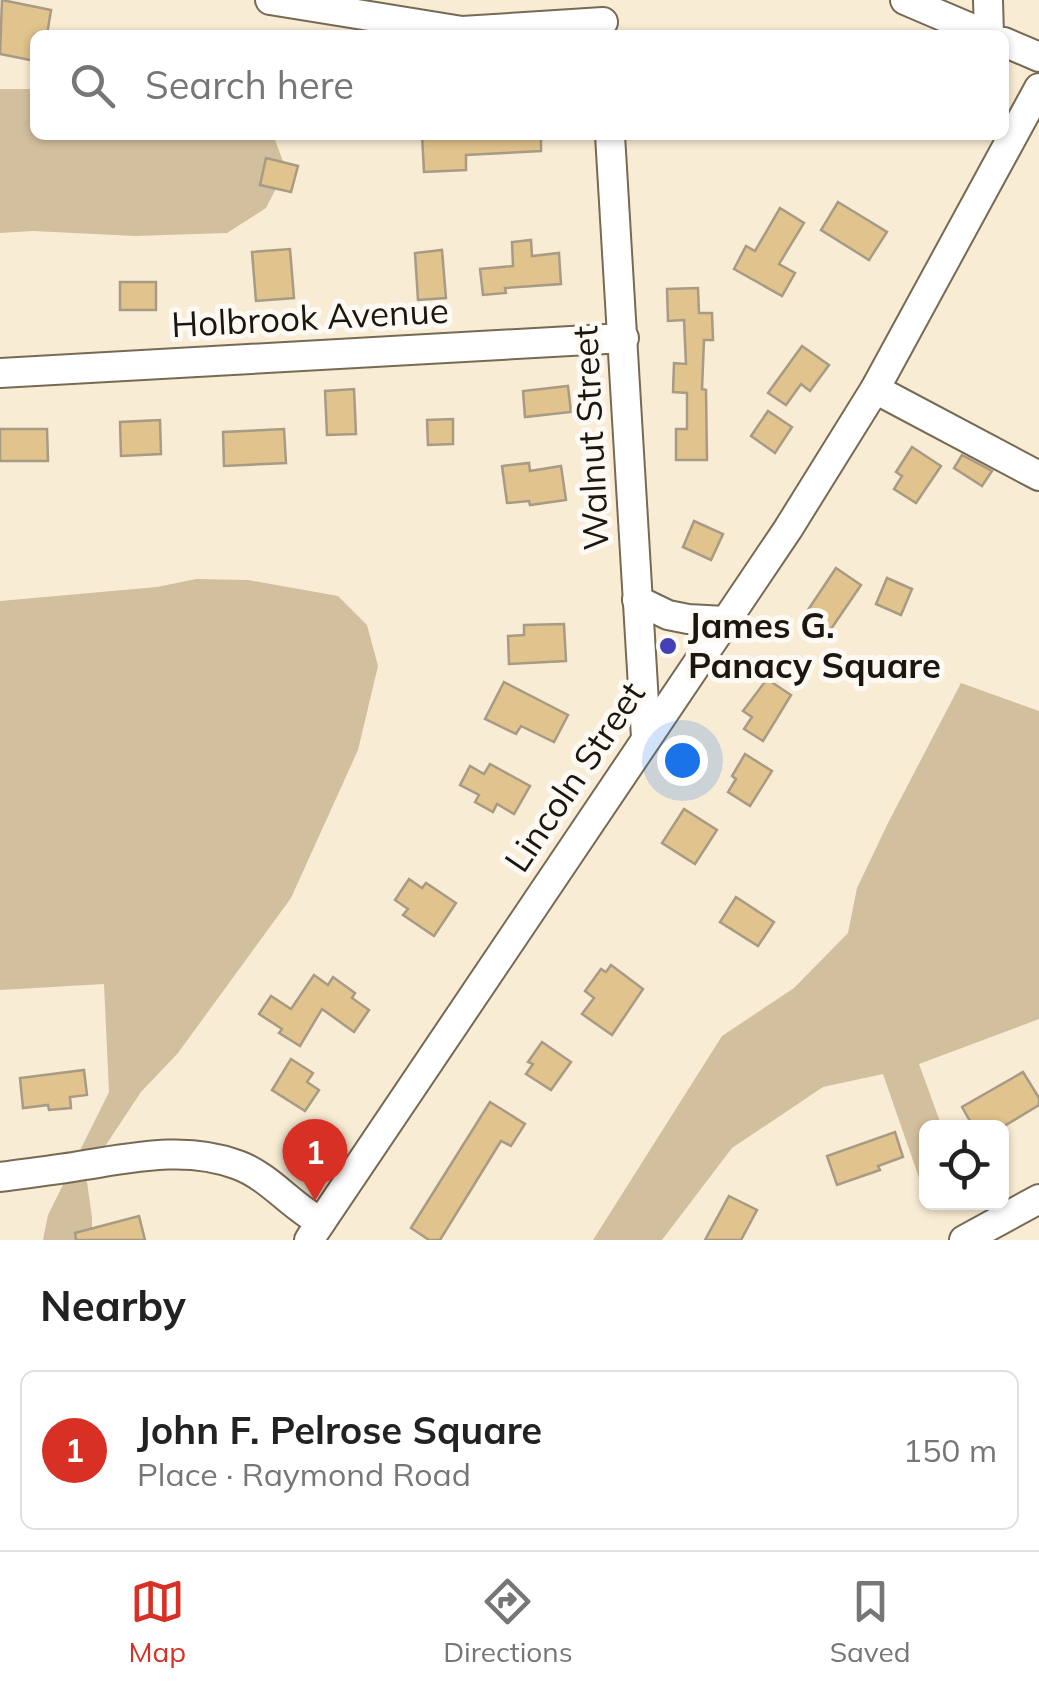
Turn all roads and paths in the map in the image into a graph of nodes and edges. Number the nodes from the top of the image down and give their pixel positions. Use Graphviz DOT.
graph roads {
  1 [pos="270,0"];
  2 [pos="905,0"];
  3 [pos="988,0"];
  4 [pos="603,19"];
  5 [pos="450,30"];
  6 [pos="484,30"];
  7 [pos="976,30"];
  8 [pos="988,30"];
  9 [pos="1009,44"];
  10 [pos="1039,57"];
  11 [pos="1039,88"];
  12 [pos="610,140"];
  13 [pos="992,140"];
  14 [pos="992,176"];
  15 [pos="624,338"];
  16 [pos="0,373"];
  17 [pos="875,389"];
  18 [pos="1039,476"];
  19 [pos="637,600"];
  20 [pos="725,621"];
  21 [pos="646,737"];
  22 [pos="0,1177"];
  23 [pos="1039,1199"];
  24 [pos="315,1231"];
  25 [pos="964,1240"];
  1 -- 5 [label="street"];
  2 -- 7 [label="street"];
  3 -- 8 [label="street"];
  4 -- 6 [label="street"];
  9 -- 10 [label="street"];
  11 -- 14 [label="street, Lincoln Street"];
  12 -- 15 [label="street, Walnut Street"];
  13 -- 14 [label="street"];
  14 -- 17 [label="street, Lincoln Street"];
  15 -- 16 [label="street, Holbrook Avenue"];
  15 -- 19 [label="street, Walnut Street"];
  17 -- 18 [label="street"];
  17 -- 20 [label="street, Lincoln Street"];
  19 -- 20 [label="street"];
  19 -- 21 [label="street, Walnut Street"];
  20 -- 21 [label="street, Lincoln Street"];
  21 -- 24 [label="street, Lincoln Street"];
  22 -- 24 [label="street"];
  23 -- 25 [label="street"];
}
